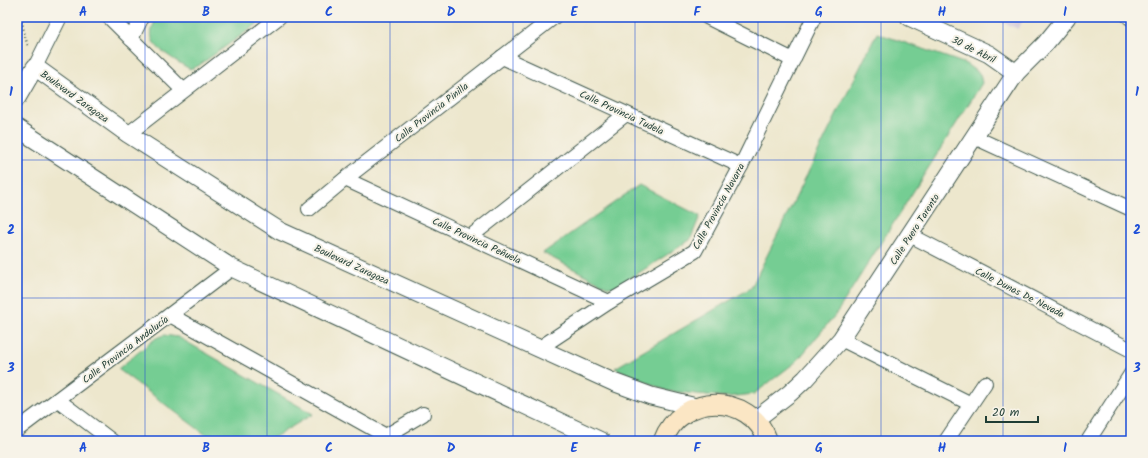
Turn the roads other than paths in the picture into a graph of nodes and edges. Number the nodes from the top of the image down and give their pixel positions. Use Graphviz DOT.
graph roads {
  1 [pos="60,17"];
  2 [pos="109,17"];
  3 [pos="142,17"];
  4 [pos="279,17"];
  5 [pos="554,17"];
  6 [pos="707,17"];
  7 [pos="814,17"];
  8 [pos="909,17"];
  9 [pos="1067,17"];
  10 [pos="131,39"];
  11 [pos="502,57"];
  12 [pos="793,60"];
  13 [pos="35,67"];
  14 [pos="1016,73"];
  15 [pos="183,90"];
  16 [pos="17,98"];
  17 [pos="626,114"];
  18 [pos="17,128"];
  19 [pos="128,134"];
  20 [pos="974,137"];
  21 [pos="741,166"];
  22 [pos="345,179"];
  23 [pos="309,209"];
  24 [pos="1131,210"];
  25 [pos="910,235"];
  26 [pos="470,237"];
  27 [pos="232,268"];
  28 [pos="609,302"];
  29 [pos="170,314"];
  30 [pos="841,339"];
  31 [pos="538,349"];
  32 [pos="1131,350"];
  33 [pos="1131,374"];
  34 [pos="985,383"];
  35 [pos="58,400"];
  36 [pos="971,404"];
  37 [pos="696,407"];
  38 [pos="423,414"];
  39 [pos="755,420"];
  40 [pos="17,430"];
  41 [pos="381,438"];
  42 [pos="112,441"];
  43 [pos="601,441"];
  44 [pos="663,441"];
  45 [pos="768,441"];
  46 [pos="946,441"];
  47 [pos="1088,441"];
  1 -- 13 [label="street"];
  2 -- 10 [label="street"];
  3 -- 10 [label="street"];
  4 -- 15 [label="street"];
  5 -- 11 [label="street, Calle Provincia Pinilla"];
  6 -- 12 [label="street"];
  7 -- 12 [label="street, Calle Provincia Navarra"];
  8 -- 14 [label="street, 30 de Abril"];
  9 -- 14 [label="street, Calle Puero Tarento"];
  10 -- 15 [label="street"];
  11 -- 17 [label="street, Calle Provincia Tudela"];
  11 -- 22 [label="street, Calle Provincia Pinilla"];
  12 -- 21 [label="street, Calle Provincia Navarra"];
  13 -- 16 [label="street"];
  13 -- 19 [label="street, Boulevard Zaragoza"];
  14 -- 20 [label="street, Calle Puero Tarento"];
  15 -- 19 [label="street"];
  17 -- 21 [label="street, Calle Provincia Tudela"];
  17 -- 26 [label="street"];
  18 -- 27 [label="street"];
  19 -- 31 [label="street, Boulevard Zaragoza"];
  20 -- 24 [label="street"];
  20 -- 25 [label="street, Calle Puero Tarento"];
  21 -- 28 [label="street, Calle Provincia Navarra"];
  22 -- 23 [label="street, Calle Provincia Pinilla"];
  22 -- 26 [label="street, Calle Provincia Peñuela"];
  25 -- 30 [label="street, Calle Puero Tarento"];
  25 -- 32 [label="street, Calle Dunas De Nevada"];
  26 -- 28 [label="street, Calle Provincia Peñuela"];
  27 -- 29 [label="street, Calle Provincia Andalucía"];
  27 -- 43 [label="street"];
  28 -- 31 [label="street, Calle Provincia Navarra"];
  29 -- 35 [label="street, Calle Provincia Andalucía"];
  29 -- 41 [label="street"];
  30 -- 36 [label="street"];
  30 -- 39 [label="street, Calle Puero Tarento"];
  31 -- 37 [label="street, Boulevard Zaragoza"];
  33 -- 47 [label="street"];
  34 -- 36 [label="street"];
  35 -- 40 [label="street, Calle Provincia Andalucía"];
  35 -- 42 [label="street"];
  36 -- 46 [label="street"];
  37 -- 39 [label="main road"];
  37 -- 44 [label="main road"];
  38 -- 41 [label="street"];
  39 -- 45 [label="main road"];
}
